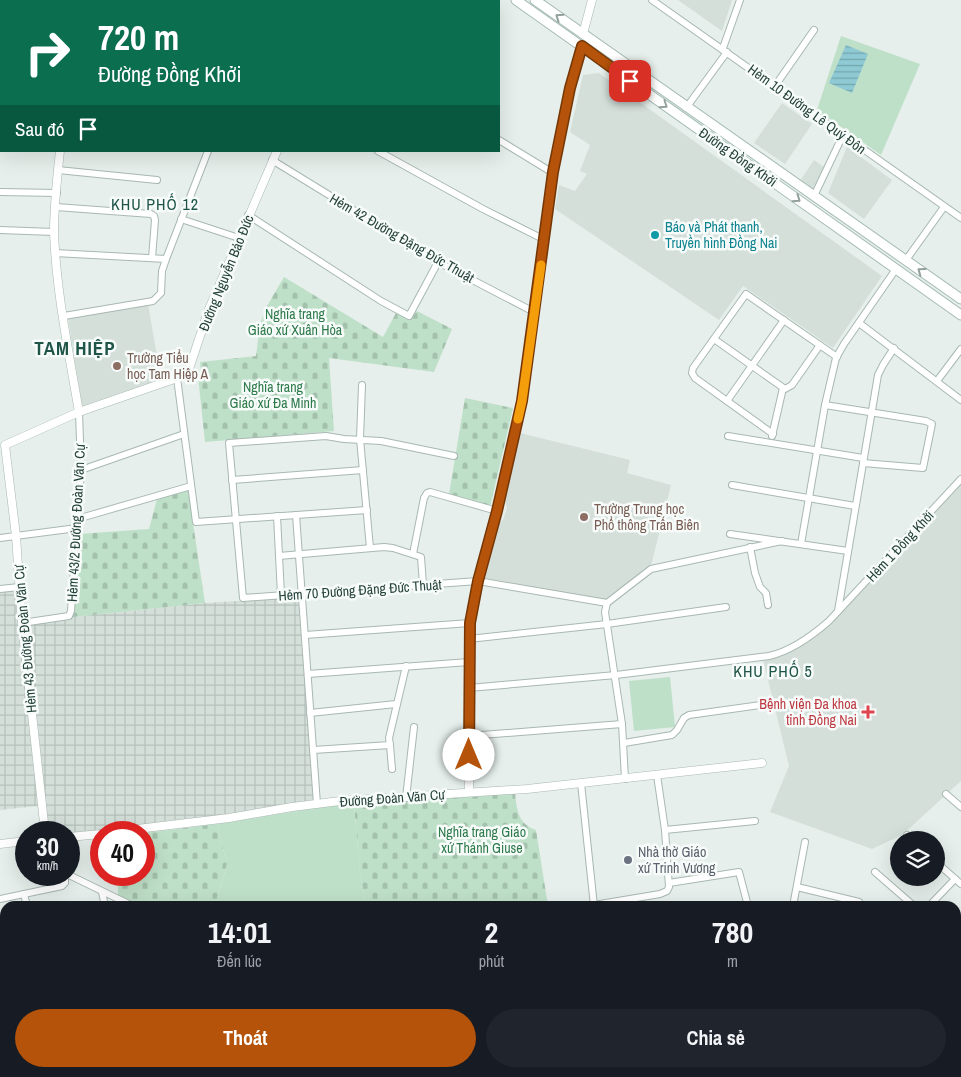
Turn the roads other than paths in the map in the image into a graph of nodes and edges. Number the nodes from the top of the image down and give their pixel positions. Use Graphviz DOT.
graph roads {
  1 [pos="516,0"];
  2 [pos="535,0"];
  3 [pos="592,0"];
  4 [pos="652,0"];
  5 [pos="740,0"];
  6 [pos="814,30"];
  7 [pos="583,34"];
  8 [pos="582,46"];
  9 [pos="725,50"];
  10 [pos="776,86"];
  11 [pos="686,108"];
  12 [pos="843,135"];
  13 [pos="500,141"];
  14 [pos="60,152"];
  15 [pos="208,152"];
  16 [pos="276,152"];
  17 [pos="380,152"];
  18 [pos="272,160"];
  19 [pos="58,170"];
  20 [pos="553,172"];
  21 [pos="157,180"];
  22 [pos="0,192"];
  23 [pos="57,193"];
  24 [pos="814,196"];
  25 [pos="944,206"];
  26 [pos="56,207"];
  27 [pos="248,215"];
  28 [pos="961,218"];
  29 [pos="181,220"];
  30 [pos="0,230"];
  31 [pos="862,230"];
  32 [pos="54,232"];
  33 [pos="239,238"];
  34 [pos="545,240"];
  35 [pos="855,240"];
  36 [pos="56,253"];
  37 [pos="152,258"];
  38 [pos="166,259"];
  39 [pos="906,260"];
  40 [pos="438,262"];
  41 [pos="896,269"];
  42 [pos="961,299"];
  43 [pos="534,312"];
  44 [pos="961,315"];
  45 [pos="64,316"];
  46 [pos="784,320"];
  47 [pos="859,323"];
  48 [pos="714,339"];
  49 [pos="820,345"];
  50 [pos="894,348"];
  51 [pos="961,349"];
  52 [pos="837,357"];
  53 [pos="751,366"];
  54 [pos="177,378"];
  55 [pos="937,381"];
  56 [pos="362,384"];
  57 [pos="783,388"];
  58 [pos="961,400"];
  59 [pos="727,401"];
  60 [pos="825,405"];
  61 [pos="79,412"];
  62 [pos="871,412"];
  63 [pos="184,434"];
  64 [pos="773,434"];
  65 [pos="728,436"];
  66 [pos="360,439"];
  67 [pos="771,444"];
  68 [pos="3,446"];
  69 [pos="817,451"];
  70 [pos="454,456"];
  71 [pos="3,460"];
  72 [pos="863,460"];
  73 [pos="81,470"];
  74 [pos="363,470"];
  75 [pos="961,479"];
  76 [pos="232,480"];
  77 [pos="732,485"];
  78 [pos="191,486"];
  79 [pos="809,498"];
  80 [pos="855,506"];
  81 [pos="367,510"];
  82 [pos="497,511"];
  83 [pos="296,515"];
  84 [pos="277,516"];
  85 [pos="77,519"];
  86 [pos="236,519"];
  87 [pos="77,528"];
  88 [pos="730,534"];
  89 [pos="16,536"];
  90 [pos="0,538"];
  91 [pos="782,541"];
  92 [pos="801,544"];
  93 [pos="750,547"];
  94 [pos="370,548"];
  95 [pos="848,551"];
  96 [pos="299,554"];
  97 [pos="413,554"];
  98 [pos="280,556"];
  99 [pos="478,581"];
  100 [pos="423,585"];
  101 [pos="19,587"];
  102 [pos="0,589"];
  103 [pos="302,594"];
  104 [pos="281,596"];
  105 [pos="607,603"];
  106 [pos="768,605"];
  107 [pos="726,608"];
  108 [pos="838,613"];
  109 [pos="22,623"];
  110 [pos="470,623"];
  111 [pos="608,624"];
  112 [pos="305,635"];
  113 [pos="469,639"];
  114 [pos="469,662"];
  115 [pos="406,666"];
  116 [pos="308,674"];
  117 [pos="616,675"];
  118 [pos="468,688"];
  119 [pos="396,704"];
  120 [pos="768,704"];
  121 [pos="310,713"];
  122 [pos="622,724"];
  123 [pos="414,727"];
  124 [pos="469,736"];
  125 [pos="624,743"];
  126 [pos="390,745"];
  127 [pos="313,750"];
  128 [pos="762,762"];
  129 [pos="392,769"];
  130 [pos="657,775"];
  131 [pos="625,778"];
  132 [pos="581,783"];
  133 [pos="468,792"];
  134 [pos="946,794"];
  135 [pos="406,798"];
  136 [pos="317,804"];
  137 [pos="961,807"];
  138 [pos="756,820"];
  139 [pos="44,821"];
  140 [pos="155,827"];
  141 [pos="665,830"];
  142 [pos="15,842"];
  143 [pos="805,842"];
  144 [pos="0,844"];
  145 [pos="945,870"];
  146 [pos="875,872"];
  147 [pos="955,879"];
  148 [pos="80,881"];
  149 [pos="669,883"];
  150 [pos="961,884"];
  151 [pos="62,886"];
  152 [pos="797,887"];
  153 [pos="102,892"];
  154 [pos="24,894"];
  155 [pos="0,900"];
  156 [pos="26,901"];
  157 [pos="103,901"];
  158 [pos="122,901"];
  159 [pos="593,901"];
  160 [pos="642,901"];
  161 [pos="747,901"];
  162 [pos="794,901"];
  163 [pos="856,901"];
  164 [pos="908,901"];
  165 [pos="934,901"];
  1 -- 8 [label="main road, Đường Đồng Khởi"];
  7 -- 2 [label="main road, Đường Đồng Khởi, one-way"];
  3 -- 7 [label="street"];
  4 -- 9 [label="street, Hẻm 10 Đường Lê Quý Đôn"];
  5 -- 9 [label="street"];
  6 -- 10 [label="street"];
  7 -- 8 [label="main road"];
  7 -- 11 [label="main road, Đường Đồng Khởi"];
  8 -- 20 [label="street"];
  8 -- 35 [label="main road, Đường Đồng Khởi, one-way"];
  9 -- 10 [label="street, Hẻm 10 Đường Lê Quý Đôn"];
  9 -- 11 [label="street"];
  10 -- 12 [label="street, Hẻm 10 Đường Lê Quý Đôn"];
  11 -- 24 [label="main road, Đường Đồng Khởi"];
  12 -- 24 [label="street"];
  12 -- 25 [label="street, Hẻm 10 Đường Lê Quý Đôn"];
  13 -- 20 [label="street"];
  14 -- 19 [label="street"];
  15 -- 29 [label="street"];
  16 -- 18 [label="street, Đường Nguyễn Bảo Đức"];
  17 -- 34 [label="street"];
  18 -- 27 [label="street, Đường Nguyễn Bảo Đức"];
  18 -- 40 [label="street, Hẻm 42 Đường Đặng Đức Thuật"];
  19 -- 21 [label="street"];
  19 -- 23 [label="street"];
  20 -- 34 [label="street"];
  22 -- 23 [label="street"];
  23 -- 26 [label="street"];
  24 -- 31 [label="main road, Đường Đồng Khởi"];
  25 -- 28 [label="street, Hẻm 10 Đường Lê Quý Đôn"];
  25 -- 39 [label="street"];
  26 -- 32 [label="street"];
  26 -- 37 [label="street"];
  27 -- 33 [label="street, Đường Nguyễn Bảo Đức"];
  27 -- 40 [label="street"];
  29 -- 33 [label="street"];
  29 -- 38 [label="street"];
  30 -- 32 [label="street"];
  31 -- 35 [label="main road"];
  31 -- 39 [label="main road, Đường Đồng Khởi"];
  32 -- 36 [label="street"];
  33 -- 54 [label="street, Đường Nguyễn Bảo Đức"];
  34 -- 43 [label="street"];
  35 -- 41 [label="main road, Đường Đồng Khởi"];
  36 -- 37 [label="street"];
  36 -- 45 [label="street"];
  37 -- 38 [label="street"];
  38 -- 45 [label="street"];
  42 -- 39 [label="main road, Đường Đồng Khởi, one-way"];
  40 -- 43 [label="street, Hẻm 42 Đường Đặng Đức Thuật"];
  41 -- 44 [label="main road, Đường Đồng Khởi"];
  41 -- 47 [label="street"];
  43 -- 82 [label="street"];
  45 -- 61 [label="street"];
  46 -- 48 [label="street"];
  46 -- 49 [label="street"];
  46 -- 53 [label="street"];
  47 -- 50 [label="street"];
  47 -- 52 [label="street"];
  48 -- 53 [label="street"];
  48 -- 59 [label="street"];
  49 -- 52 [label="street"];
  49 -- 57 [label="street"];
  50 -- 55 [label="street"];
  50 -- 62 [label="street"];
  51 -- 55 [label="street"];
  52 -- 60 [label="street"];
  53 -- 57 [label="street"];
  53 -- 59 [label="street"];
  54 -- 61 [label="street, Đường Nguyễn Bảo Đức"];
  54 -- 63 [label="street"];
  55 -- 58 [label="street"];
  56 -- 66 [label="street"];
  57 -- 64 [label="street"];
  59 -- 64 [label="street"];
  60 -- 62 [label="street"];
  60 -- 69 [label="street"];
  61 -- 68 [label="street, Đường Nguyễn Bảo Đức"];
  61 -- 73 [label="street, Hẻm 43/2 Đường Đoàn Văn Cự"];
  62 -- 72 [label="street"];
  62 -- 72 [label="street"];
  63 -- 73 [label="street"];
  63 -- 78 [label="street"];
  64 -- 67 [label="street"];
  65 -- 67 [label="street"];
  66 -- 70 [label="street"];
  66 -- 74 [label="street"];
  66 -- 76 [label="street"];
  67 -- 69 [label="street"];
  68 -- 71 [label="street, Hẻm 43 Đường Đoàn Văn Cự"];
  69 -- 72 [label="street"];
  69 -- 79 [label="street"];
  71 -- 89 [label="street, Hẻm 43 Đường Đoàn Văn Cự"];
  72 -- 80 [label="street"];
  73 -- 85 [label="street, Hẻm 43/2 Đường Đoàn Văn Cự"];
  74 -- 76 [label="street"];
  74 -- 81 [label="street"];
  75 -- 108 [label="street, Hẻm 1 Đồng Khởi"];
  76 -- 86 [label="street"];
  77 -- 79 [label="street"];
  78 -- 85 [label="street"];
  78 -- 86 [label="street"];
  79 -- 80 [label="street"];
  79 -- 92 [label="street"];
  80 -- 95 [label="street"];
  81 -- 83 [label="street"];
  81 -- 94 [label="street"];
  82 -- 97 [label="street"];
  82 -- 99 [label="street"];
  83 -- 84 [label="street"];
  83 -- 96 [label="street"];
  84 -- 86 [label="street"];
  84 -- 98 [label="street"];
  85 -- 87 [label="street, Hẻm 43/2 Đường Đoàn Văn Cự"];
  86 -- 104 [label="street, Hẻm 70 Đường Đặng Đức Thuật"];
  87 -- 89 [label="street"];
  87 -- 109 [label="street, Hẻm 43/2 Đường Đoàn Văn Cự"];
  88 -- 91 [label="street"];
  89 -- 90 [label="street"];
  89 -- 101 [label="street, Hẻm 43 Đường Đoàn Văn Cự"];
  91 -- 92 [label="street"];
  91 -- 93 [label="street"];
  92 -- 95 [label="street"];
  93 -- 105 [label="street"];
  93 -- 106 [label="street"];
  94 -- 96 [label="street"];
  94 -- 97 [label="street"];
  95 -- 108 [label="street"];
  96 -- 98 [label="street"];
  96 -- 103 [label="street"];
  97 -- 100 [label="street"];
  98 -- 104 [label="street"];
  99 -- 100 [label="street, Hẻm 70 Đường Đặng Đức Thuật"];
  99 -- 105 [label="street, Hẻm 70 Đường Đặng Đức Thuật"];
  99 -- 110 [label="street"];
  100 -- 103 [label="street, Hẻm 70 Đường Đặng Đức Thuật"];
  101 -- 102 [label="street"];
  101 -- 109 [label="street, Hẻm 43 Đường Đoàn Văn Cự"];
  103 -- 104 [label="street, Hẻm 70 Đường Đặng Đức Thuật"];
  103 -- 112 [label="street"];
  105 -- 111 [label="street"];
  107 -- 111 [label="street"];
  108 -- 117 [label="street, Hẻm 1 Đồng Khởi"];
  109 -- 139 [label="street, Hẻm 43 Đường Đoàn Văn Cự"];
  110 -- 112 [label="street"];
  110 -- 113 [label="street"];
  111 -- 113 [label="street"];
  111 -- 117 [label="street"];
  112 -- 116 [label="street"];
  113 -- 114 [label="street"];
  114 -- 115 [label="street"];
  114 -- 118 [label="street"];
  115 -- 116 [label="street"];
  115 -- 119 [label="street"];
  116 -- 121 [label="street"];
  117 -- 118 [label="street, Hẻm 1 Đồng Khởi"];
  117 -- 122 [label="street"];
  118 -- 124 [label="street"];
  119 -- 121 [label="street"];
  119 -- 126 [label="street"];
  120 -- 125 [label="street"];
  121 -- 127 [label="street"];
  122 -- 124 [label="street"];
  122 -- 125 [label="street"];
  123 -- 135 [label="street"];
  124 -- 133 [label="street"];
  125 -- 131 [label="street"];
  126 -- 127 [label="street"];
  126 -- 129 [label="street"];
  127 -- 136 [label="street"];
  128 -- 130 [label="street, Đường Đoàn Văn Cự"];
  130 -- 131 [label="street, Đường Đoàn Văn Cự"];
  130 -- 141 [label="street"];
  131 -- 132 [label="street, Đường Đoàn Văn Cự"];
  132 -- 133 [label="street, Đường Đoàn Văn Cự"];
  132 -- 159 [label="street"];
  133 -- 135 [label="street, Đường Đoàn Văn Cự"];
  134 -- 137 [label="street"];
  135 -- 136 [label="street, Đường Đoàn Văn Cự"];
  136 -- 140 [label="street, Đường Đoàn Văn Cự"];
  138 -- 141 [label="street"];
  141 -- 149 [label="street"];
  142 -- 144 [label="street"];
  143 -- 152 [label="street"];
  145 -- 147 [label="street"];
  146 -- 164 [label="street"];
  147 -- 150 [label="street"];
  147 -- 165 [label="street"];
  148 -- 153 [label="street"];
  149 -- 160 [label="street"];
  149 -- 161 [label="street"];
  151 -- 154 [label="street"];
  152 -- 162 [label="street"];
  152 -- 163 [label="street"];
  153 -- 157 [label="street"];
  153 -- 158 [label="street"];
  154 -- 155 [label="street"];
  154 -- 156 [label="street"];
}
